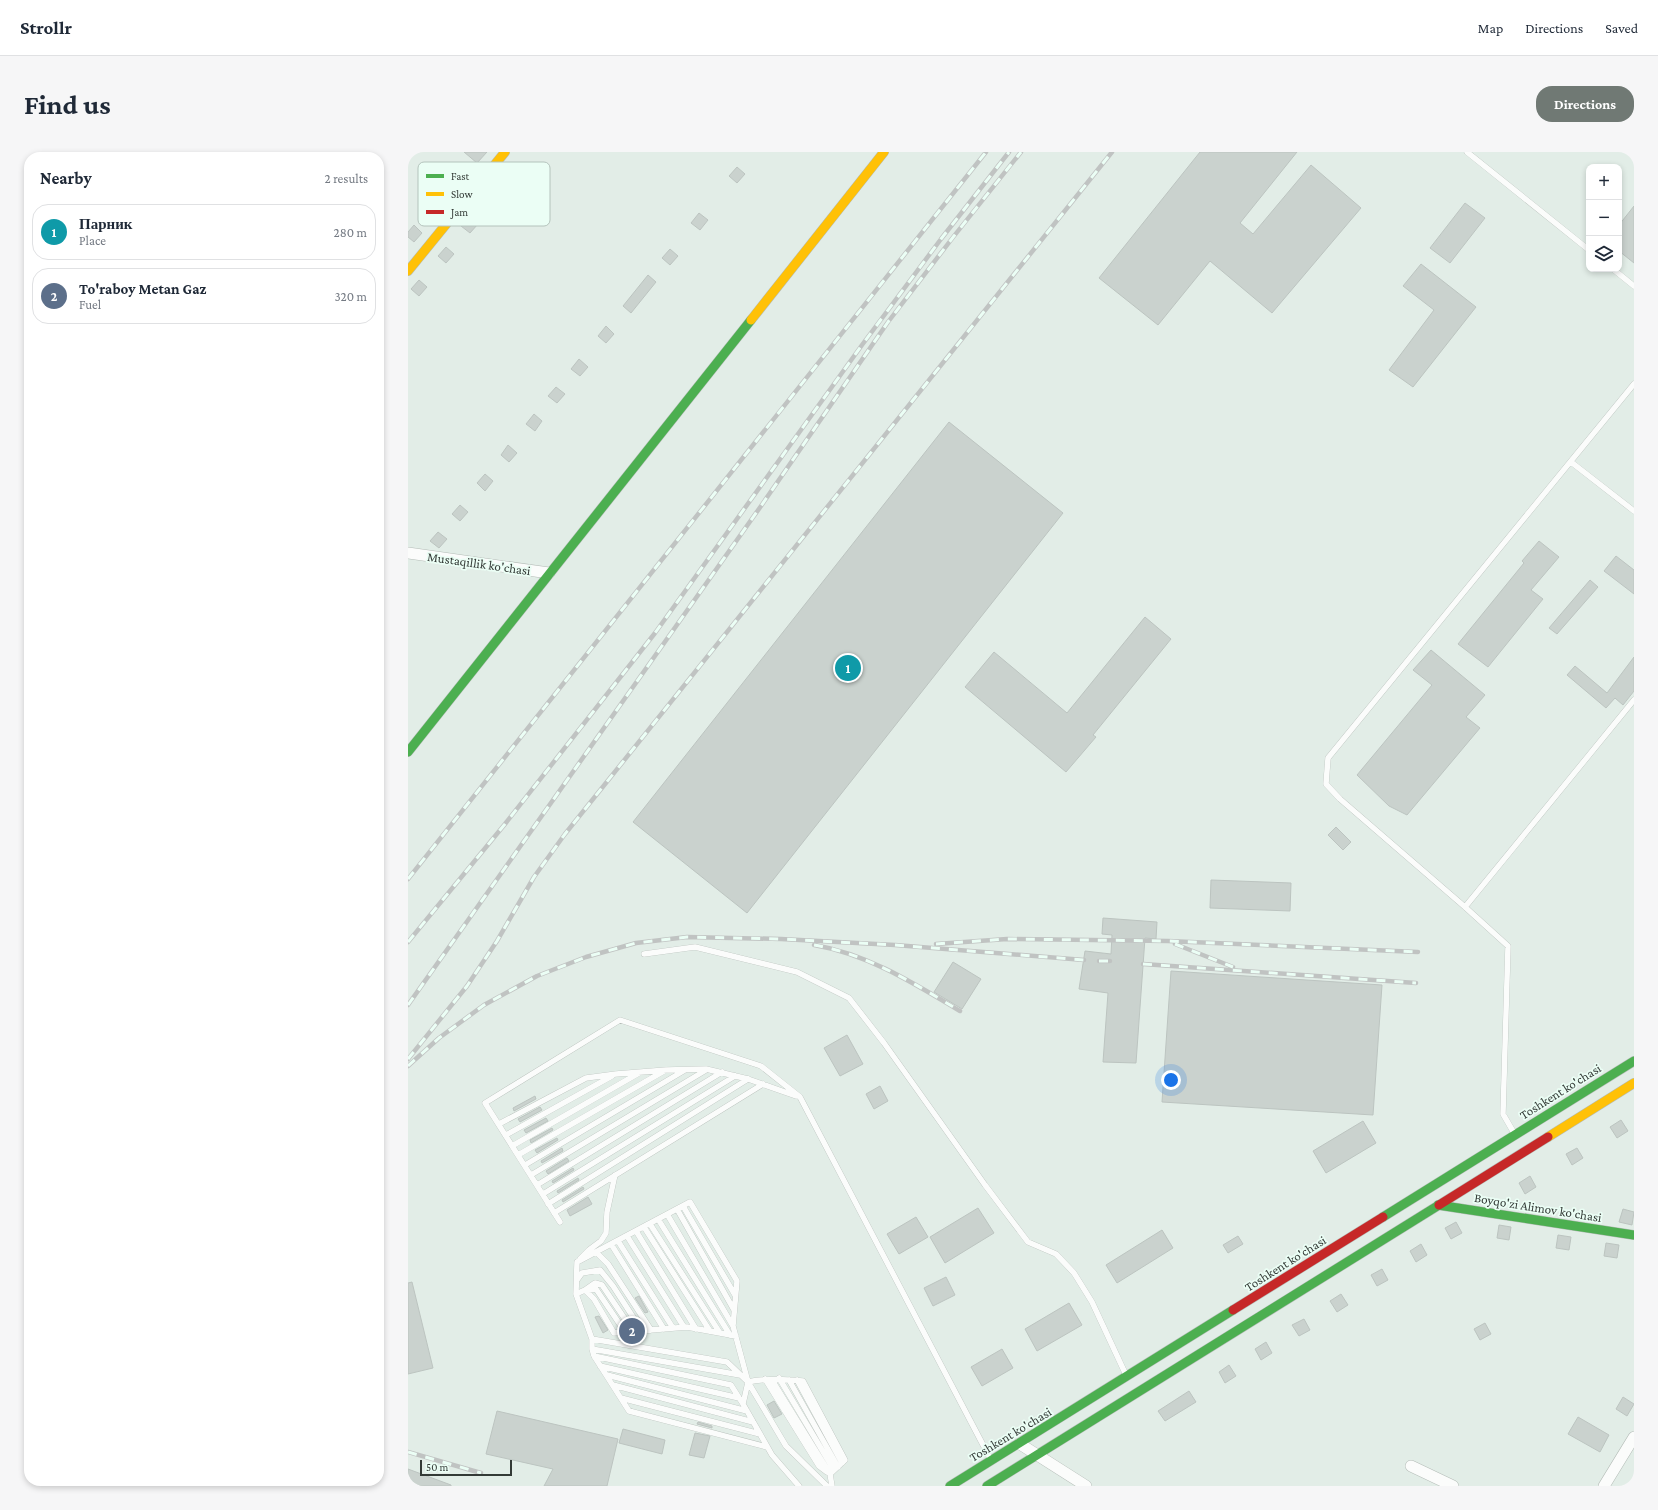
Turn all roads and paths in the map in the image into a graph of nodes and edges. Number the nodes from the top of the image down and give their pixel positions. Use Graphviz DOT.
graph roads {
  1 [pos="505,152"];
  2 [pos="884,152"];
  3 [pos="1466,152"];
  4 [pos="497,162"];
  5 [pos="445,226"];
  6 [pos="1586,248"];
  7 [pos="408,271"];
  8 [pos="1617,272"];
  9 [pos="1634,286"];
  10 [pos="1634,384"];
  11 [pos="1570,462"];
  12 [pos="1634,511"];
  13 [pos="408,553"];
  14 [pos="549,573"];
  15 [pos="1634,700"];
  16 [pos="408,752"];
  17 [pos="1465,907"];
  18 [pos="644,954"];
  19 [pos="1634,1061"];
  20 [pos="706,1069"];
  21 [pos="666,1070"];
  22 [pos="685,1070"];
  23 [pos="641,1071"];
  24 [pos="722,1072"];
  25 [pos="616,1074"];
  26 [pos="735,1076"];
  27 [pos="748,1079"];
  28 [pos="1634,1083"];
  29 [pos="763,1084"];
  30 [pos="800,1097"];
  31 [pos="499,1124"];
  32 [pos="506,1135"];
  33 [pos="1515,1135"];
  34 [pos="512,1146"];
  35 [pos="518,1155"];
  36 [pos="525,1165"];
  37 [pos="615,1175"];
  38 [pos="531,1176"];
  39 [pos="537,1185"];
  40 [pos="543,1194"];
  41 [pos="548,1204"];
  42 [pos="1438,1205"];
  43 [pos="677,1210"];
  44 [pos="554,1213"];
  45 [pos="667,1214"];
  46 [pos="658,1219"];
  47 [pos="560,1222"];
  48 [pos="650,1224"];
  49 [pos="644,1227"];
  50 [pos="636,1231"];
  51 [pos="1634,1235"];
  52 [pos="627,1236"];
  53 [pos="618,1241"];
  54 [pos="611,1244"];
  55 [pos="596,1252"];
  56 [pos="577,1262"];
  57 [pos="576,1280"];
  58 [pos="585,1290"];
  59 [pos="576,1294"];
  60 [pos="734,1310"];
  61 [pos="733,1326"];
  62 [pos="684,1327"];
  63 [pos="673,1328"];
  64 [pos="664,1329"];
  65 [pos="696,1329"];
  66 [pos="651,1330"];
  67 [pos="633,1331"];
  68 [pos="642,1331"];
  69 [pos="710,1331"];
  70 [pos="625,1332"];
  71 [pos="720,1333"];
  72 [pos="733,1335"];
  73 [pos="592,1339"];
  74 [pos="592,1349"];
  75 [pos="594,1356"];
  76 [pos="600,1366"];
  77 [pos="606,1375"];
  78 [pos="740,1375"];
  79 [pos="1127,1377"];
  80 [pos="779,1378"];
  81 [pos="765,1379"];
  82 [pos="772,1380"];
  83 [pos="789,1380"];
  84 [pos="748,1382"];
  85 [pos="613,1385"];
  86 [pos="620,1398"];
  87 [pos="739,1398"];
  88 [pos="743,1404"];
  89 [pos="747,1411"];
  90 [pos="753,1422"];
  91 [pos="760,1434"];
  92 [pos="1634,1437"];
  93 [pos="1020,1444"];
  94 [pos="767,1447"];
  95 [pos="1037,1455"];
  96 [pos="991,1460"];
  97 [pos="1411,1466"];
  98 [pos="836,1469"];
  99 [pos="799,1486"];
  100 [pos="827,1486"];
  101 [pos="832,1486"];
  102 [pos="950,1486"];
  103 [pos="987,1486"];
  104 [pos="1086,1486"];
  105 [pos="1453,1486"];
  106 [pos="1604,1486"];
  1 -- 4 [label="main road"];
  2 -- 14 [label="main road"];
  3 -- 6 [label="lane"];
  5 -- 7 [label="main road"];
  8 -- 9 [label="lane"];
  10 -- 11 [label="lane"];
  11 -- 12 [label="lane"];
  11 -- 17 [label="lane"];
  13 -- 14 [label="street, Mustaqillik ko'chasi"];
  14 -- 16 [label="main road"];
  15 -- 17 [label="lane"];
  17 -- 33 [label="lane"];
  18 -- 79 [label="lane"];
  19 -- 33 [label="main road, Toshkent ko'chasi"];
  20 -- 22 [label="lane"];
  20 -- 24 [label="lane"];
  20 -- 38 [label="lane"];
  21 -- 22 [label="lane"];
  21 -- 23 [label="lane"];
  21 -- 35 [label="lane"];
  22 -- 36 [label="lane"];
  23 -- 25 [label="lane"];
  23 -- 34 [label="lane"];
  24 -- 26 [label="lane"];
  24 -- 39 [label="lane"];
  25 -- 31 [label="lane"];
  25 -- 32 [label="lane"];
  26 -- 27 [label="lane"];
  26 -- 40 [label="lane"];
  27 -- 29 [label="lane"];
  27 -- 41 [label="lane"];
  28 -- 42 [label="main road"];
  29 -- 30 [label="lane"];
  29 -- 37 [label="lane"];
  30 -- 31 [label="lane"];
  30 -- 96 [label="lane"];
  31 -- 32 [label="lane"];
  32 -- 34 [label="lane"];
  33 -- 79 [label="main road, Toshkent ko'chasi"];
  34 -- 35 [label="lane"];
  35 -- 36 [label="lane"];
  36 -- 38 [label="lane"];
  37 -- 44 [label="lane"];
  37 -- 56 [label="lane"];
  38 -- 39 [label="lane"];
  39 -- 40 [label="lane"];
  40 -- 41 [label="lane"];
  41 -- 44 [label="lane"];
  42 -- 51 [label="main road, Boyqo'zi Alimov ko'chasi"];
  42 -- 95 [label="main road"];
  43 -- 45 [label="lane"];
  43 -- 60 [label="lane"];
  43 -- 60 [label="lane"];
  44 -- 47 [label="lane"];
  45 -- 46 [label="lane"];
  45 -- 61 [label="lane"];
  46 -- 48 [label="lane"];
  46 -- 72 [label="lane"];
  48 -- 49 [label="lane"];
  48 -- 71 [label="lane"];
  49 -- 50 [label="lane"];
  49 -- 69 [label="lane"];
  50 -- 52 [label="lane"];
  50 -- 65 [label="lane"];
  52 -- 53 [label="lane"];
  52 -- 62 [label="lane"];
  53 -- 54 [label="lane"];
  53 -- 63 [label="lane"];
  54 -- 55 [label="lane"];
  54 -- 64 [label="lane"];
  55 -- 56 [label="lane"];
  55 -- 66 [label="lane"];
  56 -- 57 [label="lane"];
  57 -- 59 [label="lane"];
  57 -- 68 [label="lane"];
  58 -- 59 [label="lane"];
  58 -- 67 [label="lane"];
  58 -- 70 [label="lane"];
  58 -- 70 [label="lane"];
  59 -- 73 [label="lane"];
  60 -- 61 [label="lane"];
  61 -- 72 [label="lane"];
  62 -- 63 [label="lane"];
  62 -- 65 [label="lane"];
  63 -- 64 [label="lane"];
  64 -- 66 [label="lane"];
  65 -- 69 [label="lane"];
  66 -- 68 [label="lane"];
  67 -- 68 [label="lane"];
  67 -- 70 [label="lane"];
  69 -- 71 [label="lane"];
  71 -- 72 [label="lane"];
  72 -- 84 [label="lane"];
  73 -- 74 [label="lane"];
  73 -- 78 [label="lane"];
  74 -- 75 [label="lane"];
  74 -- 78 [label="lane"];
  75 -- 76 [label="lane"];
  75 -- 87 [label="lane"];
  76 -- 77 [label="lane"];
  76 -- 87 [label="lane"];
  77 -- 85 [label="lane"];
  77 -- 89 [label="lane"];
  78 -- 84 [label="lane"];
  79 -- 93 [label="main road, Toshkent ko'chasi"];
  80 -- 82 [label="lane"];
  80 -- 83 [label="lane"];
  80 -- 98 [label="lane"];
  81 -- 82 [label="lane"];
  81 -- 84 [label="lane"];
  81 -- 98 [label="lane"];
  82 -- 98 [label="lane"];
  83 -- 98 [label="lane"];
  83 -- 98 [label="lane"];
  84 -- 88 [label="lane"];
  84 -- 100 [label="lane"];
  85 -- 86 [label="lane"];
  85 -- 90 [label="lane"];
  86 -- 91 [label="lane"];
  86 -- 94 [label="lane"];
  87 -- 88 [label="lane"];
  88 -- 89 [label="lane"];
  89 -- 90 [label="lane"];
  90 -- 91 [label="lane"];
  91 -- 94 [label="lane"];
  92 -- 106 [label="street"];
  93 -- 95 [label="street"];
  93 -- 96 [label="main road, Toshkent ko'chasi"];
  94 -- 99 [label="lane"];
  95 -- 103 [label="main road"];
  95 -- 104 [label="street"];
  96 -- 102 [label="main road, Toshkent ko'chasi"];
  97 -- 105 [label="street"];
  98 -- 101 [label="lane"];
}
